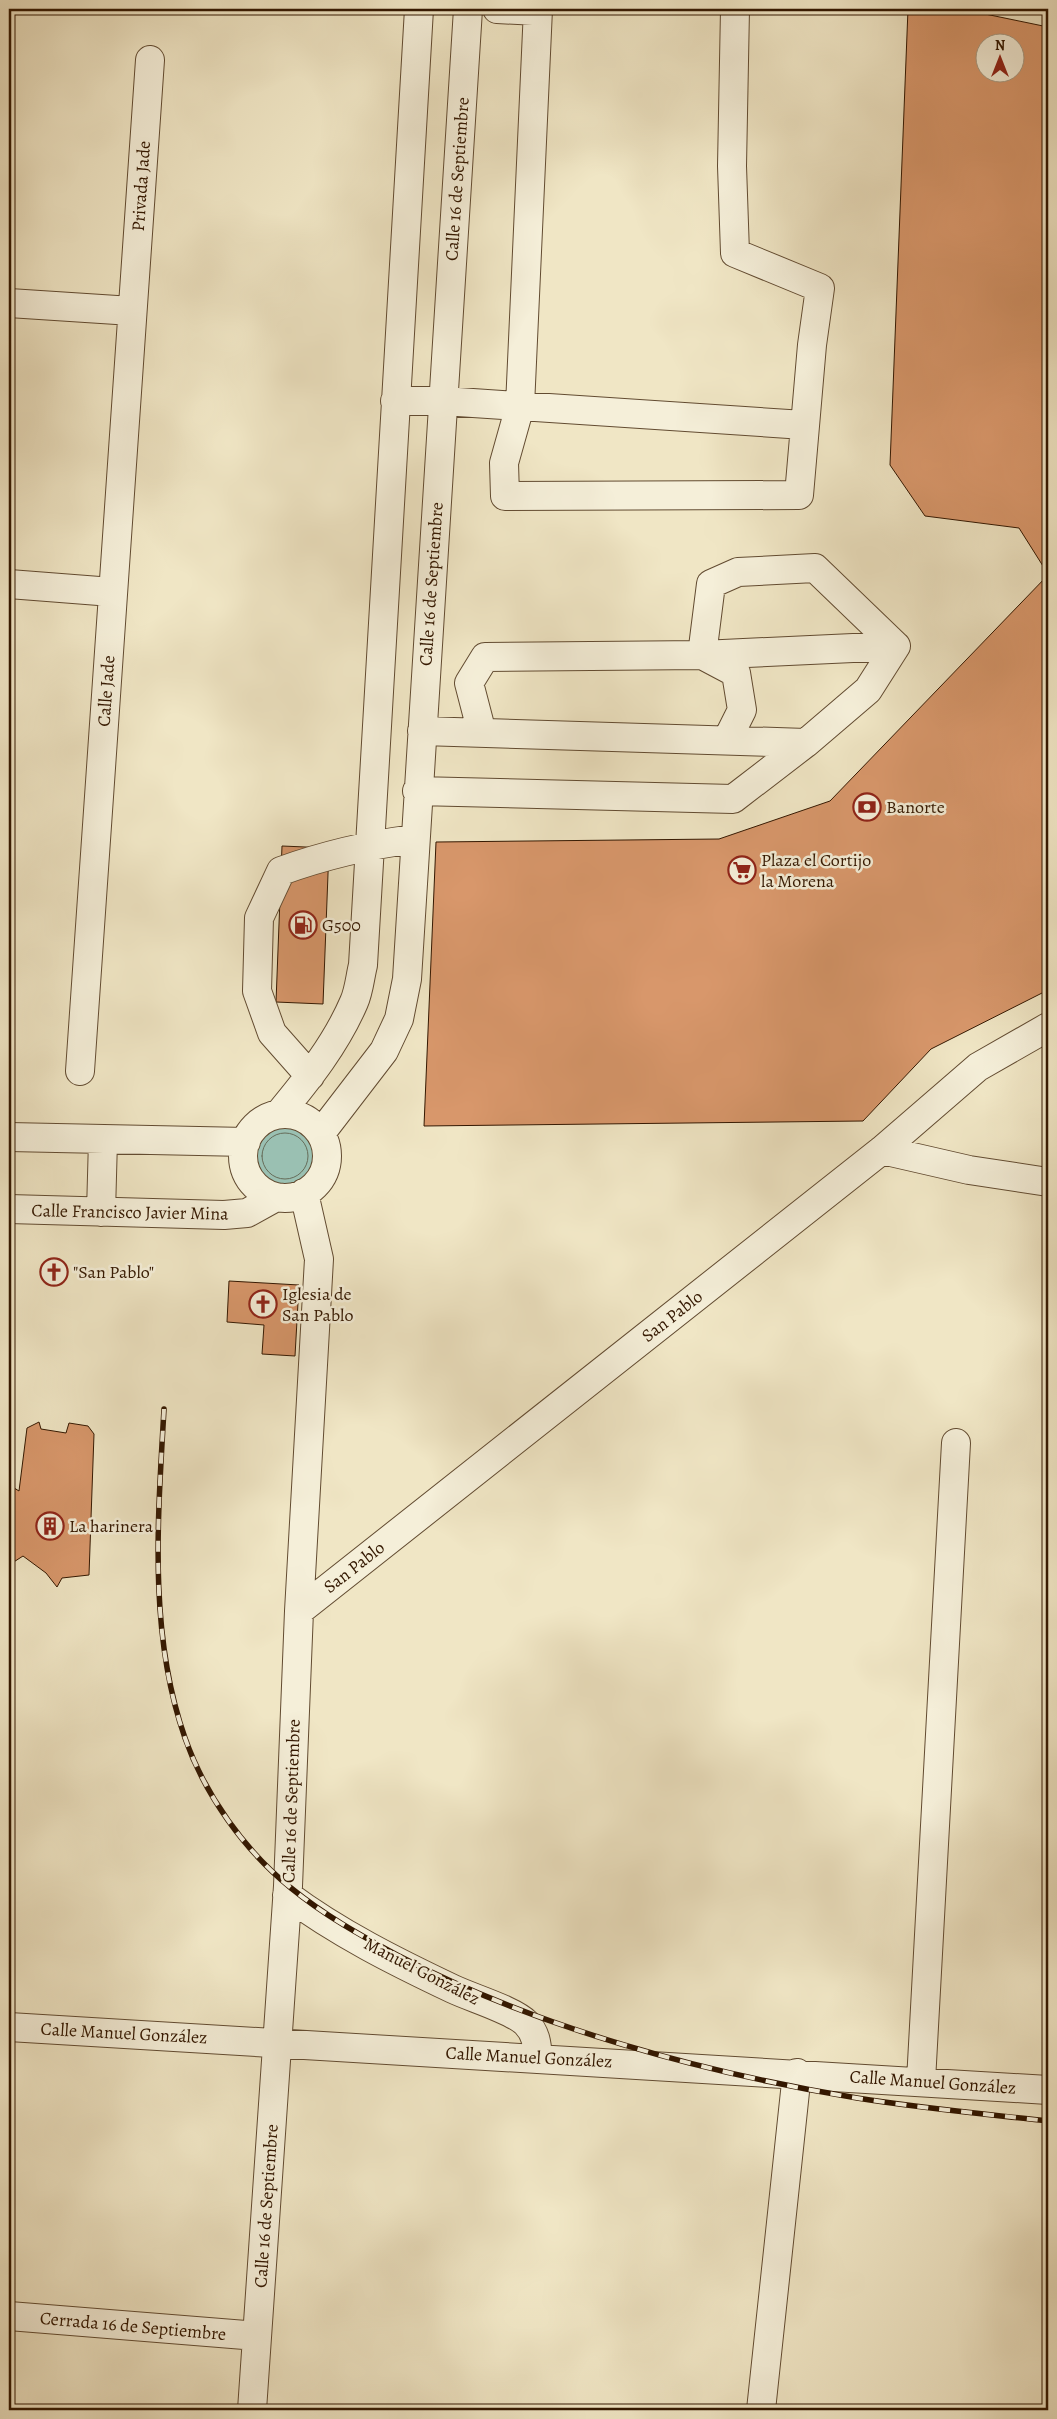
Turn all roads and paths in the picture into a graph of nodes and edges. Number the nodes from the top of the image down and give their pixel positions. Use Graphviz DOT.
graph roads {
  1 [pos="419,9"];
  2 [pos="468,9"];
  3 [pos="497,9"];
  4 [pos="735,9"];
  5 [pos="538,10"];
  6 [pos="150,60"];
  7 [pos="9,303"];
  8 [pos="132,311"];
  9 [pos="395,401"];
  10 [pos="443,401"];
  11 [pos="520,406"];
  12 [pos="804,425"];
  13 [pos="9,584"];
  14 [pos="112,592"];
  15 [pos="896,646"];
  16 [pos="702,655"];
  17 [pos="422,731"];
  18 [pos="482,733"];
  19 [pos="727,740"];
  20 [pos="806,743"];
  21 [pos="417,791"];
  22 [pos="414,839"];
  23 [pos="369,845"];
  24 [pos="1048,1027"];
  25 [pos="80,1071"];
  26 [pos="310,1076"];
  27 [pos="280,1114"];
  28 [pos="321,1134"];
  29 [pos="9,1137"];
  30 [pos="103,1140"];
  31 [pos="246,1142"];
  32 [pos="882,1150"];
  33 [pos="1048,1182"];
  34 [pos="304,1194"];
  35 [pos="276,1197"];
  36 [pos="9,1209"];
  37 [pos="101,1212"];
  38 [pos="956,1443"];
  39 [pos="299,1611"];
  40 [pos="287,1895"];
  41 [pos="9,2026"];
  42 [pos="276,2042"];
  43 [pos="538,2058"];
  44 [pos="797,2073"];
  45 [pos="921,2081"];
  46 [pos="1048,2090"];
  47 [pos="9,2316"];
  48 [pos="257,2336"];
  49 [pos="252,2410"];
  50 [pos="761,2410"];
  1 -- 9 [label="street"];
  2 -- 10 [label="street, Calle 16 de Septiembre"];
  3 -- 5 [label="street"];
  4 -- 12 [label="street"];
  5 -- 11 [label="street"];
  6 -- 8 [label="street, Privada Jade"];
  7 -- 8 [label="street"];
  8 -- 14 [label="street, Calle Jade"];
  9 -- 10 [label="street"];
  9 -- 23 [label="street"];
  10 -- 11 [label="street"];
  10 -- 17 [label="street, Calle 16 de Septiembre"];
  11 -- 12 [label="street"];
  11 -- 12 [label="street"];
  13 -- 14 [label="street"];
  14 -- 25 [label="street, Calle Jade"];
  15 -- 16 [label="street"];
  15 -- 16 [label="street"];
  15 -- 20 [label="street"];
  16 -- 18 [label="street"];
  16 -- 19 [label="street"];
  17 -- 18 [label="street"];
  17 -- 21 [label="street, Calle 16 de Septiembre"];
  18 -- 19 [label="street"];
  19 -- 20 [label="street"];
  20 -- 21 [label="street"];
  21 -- 22 [label="street, Calle 16 de Septiembre"];
  22 -- 23 [label="street"];
  22 -- 28 [label="street, Calle 16 de Septiembre"];
  23 -- 26 [label="street"];
  23 -- 26 [label="street"];
  24 -- 32 [label="street, San Pablo"];
  26 -- 27 [label="street"];
  27 -- 28 [label="street"];
  27 -- 31 [label="street"];
  28 -- 34 [label="street"];
  29 -- 30 [label="street"];
  30 -- 31 [label="street"];
  30 -- 37 [label="street"];
  31 -- 35 [label="street"];
  32 -- 33 [label="street"];
  32 -- 39 [label="street, San Pablo"];
  34 -- 35 [label="street"];
  34 -- 39 [label="street, Calle 16 de Septiembre"];
  35 -- 37 [label="street, Calle Francisco Javier Mina"];
  36 -- 37 [label="street, Calle Francisco Javier Mina"];
  38 -- 45 [label="street"];
  39 -- 40 [label="street, Calle 16 de Septiembre"];
  40 -- 42 [label="street, Calle 16 de Septiembre"];
  40 -- 43 [label="street, Manuel González"];
  41 -- 42 [label="street, Calle Manuel González"];
  42 -- 43 [label="street, Calle Manuel González"];
  42 -- 48 [label="street, Calle 16 de Septiembre"];
  43 -- 44 [label="street, Calle Manuel González"];
  44 -- 45 [label="street, Calle Manuel González"];
  44 -- 50 [label="street"];
  45 -- 46 [label="street, Calle Manuel González"];
  47 -- 48 [label="street, Cerrada 16 de Septiembre"];
  48 -- 49 [label="street, Calle 16 de Septiembre"];
}
